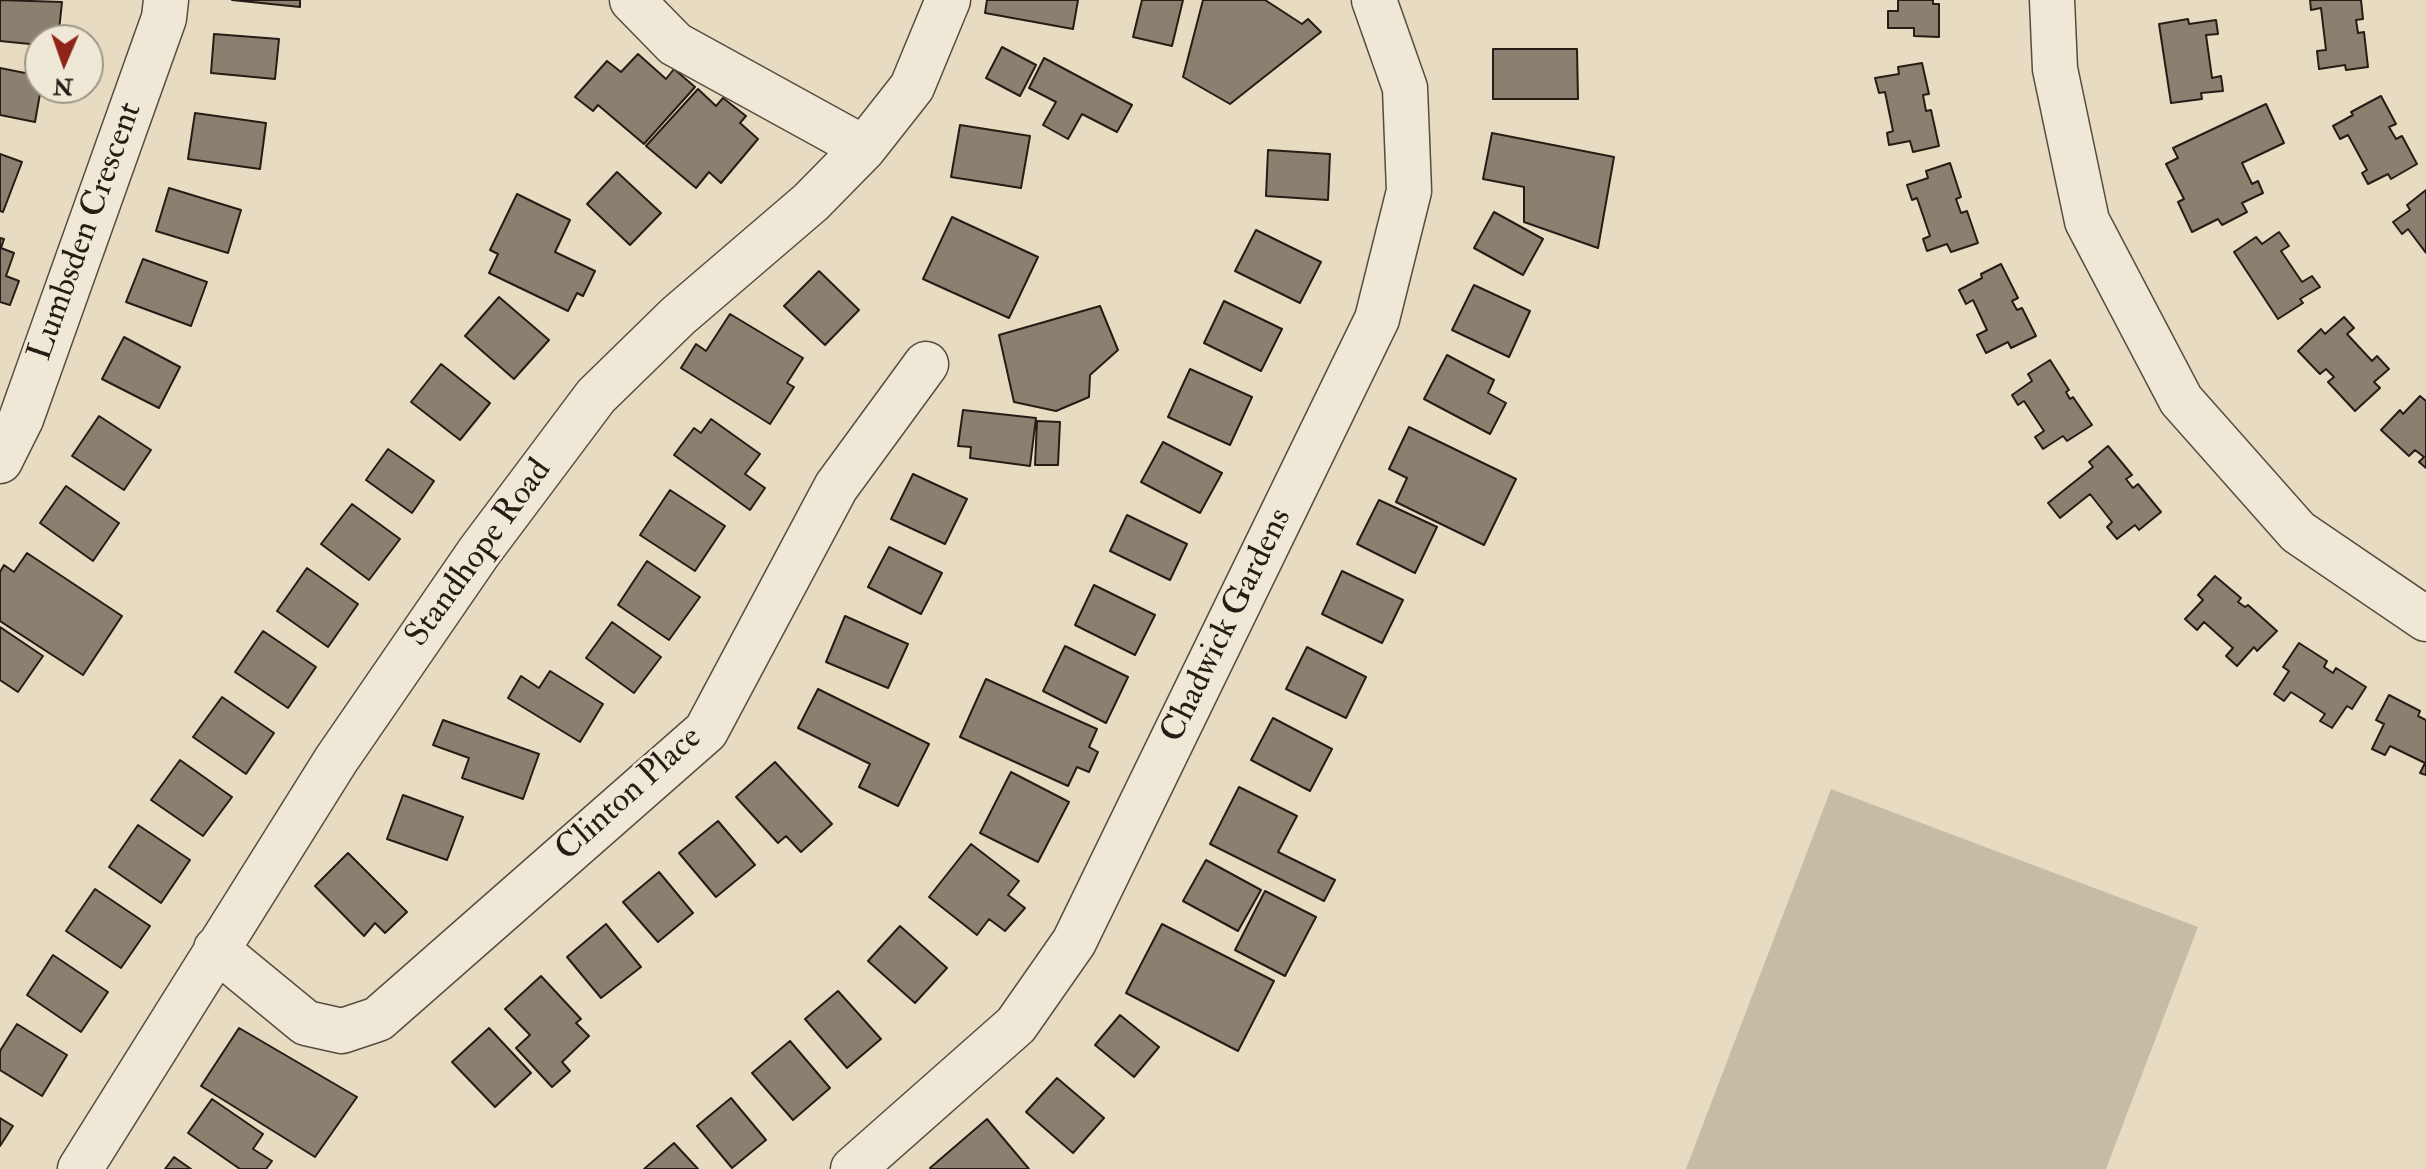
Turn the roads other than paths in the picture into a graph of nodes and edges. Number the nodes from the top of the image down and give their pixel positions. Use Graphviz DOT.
graph roads {
  1 [pos="166,0"];
  2 [pos="632,0"];
  3 [pos="948,0"];
  4 [pos="1374,0"];
  5 [pos="2052,0"];
  6 [pos="864,148"];
  7 [pos="926,364"];
  8 [pos="0,461"];
  9 [pos="2426,619"];
  10 [pos="216,949"];
  11 [pos="80,1169"];
  12 [pos="853,1169"];
  1 -- 8 [label="street, Lumbsden Crescent"];
  2 -- 6 [label="street"];
  3 -- 6 [label="street, Standhope Road"];
  4 -- 12 [label="street, Chadwick Gardens"];
  5 -- 9 [label="street"];
  6 -- 10 [label="street, Standhope Road"];
  7 -- 10 [label="street, Clinton Place"];
  10 -- 11 [label="street, Standhope Road"];
}
